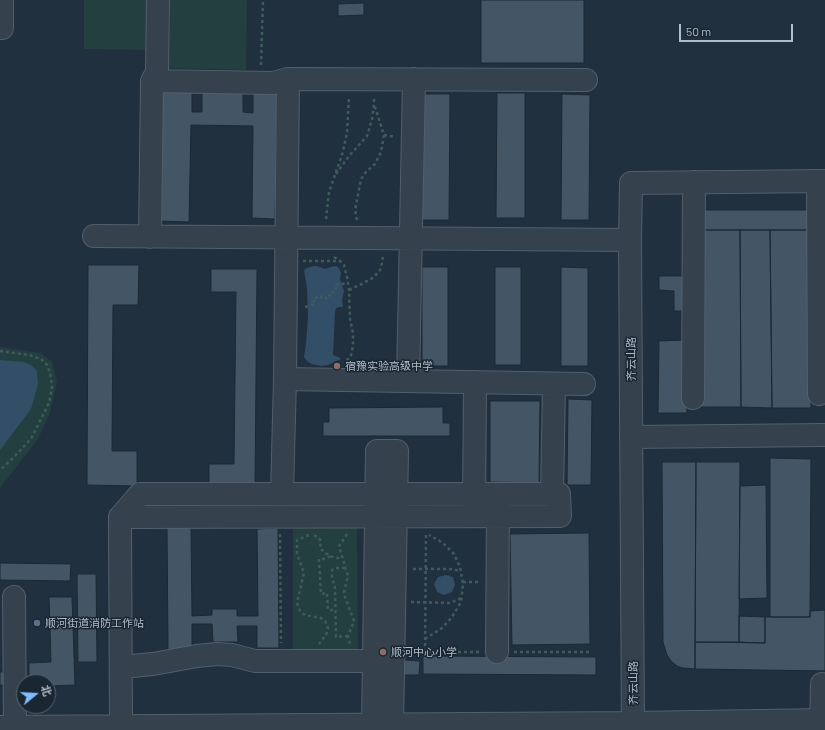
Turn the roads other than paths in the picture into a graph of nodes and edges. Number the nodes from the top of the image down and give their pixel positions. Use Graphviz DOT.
graph roads {
  1 [pos="2,0"];
  2 [pos="158,0"];
  3 [pos="0,28"];
  4 [pos="288,78"];
  5 [pos="414,79"];
  6 [pos="586,80"];
  7 [pos="152,81"];
  8 [pos="822,181"];
  9 [pos="694,182"];
  10 [pos="94,236"];
  11 [pos="150,237"];
  12 [pos="287,238"];
  13 [pos="411,238"];
  14 [pos="630,240"];
  15 [pos="285,379"];
  16 [pos="408,381"];
  17 [pos="475,382"];
  18 [pos="554,384"];
  19 [pos="584,384"];
  20 [pos="819,394"];
  21 [pos="694,398"];
  22 [pos="825,435"];
  23 [pos="631,437"];
  24 [pos="282,494"];
  25 [pos="386,494"];
  26 [pos="474,494"];
  27 [pos="498,494"];
  28 [pos="552,494"];
  29 [pos="376,516"];
  30 [pos="474,516"];
  31 [pos="498,516"];
  32 [pos="120,517"];
  33 [pos="14,597"];
  34 [pos="497,652"];
  35 [pos="367,661"];
  36 [pos="120,667"];
  37 [pos="822,684"];
  38 [pos="823,724"];
  39 [pos="382,725"];
  40 [pos="121,726"];
  41 [pos="7,727"];
  42 [pos="343,727"];
  43 [pos="525,727"];
  44 [pos="633,727"];
  45 [pos="36,728"];
  46 [pos="186,728"];
  1 -- 3 [label="street"];
  2 -- 7 [label="street"];
  4 -- 5 [label="street"];
  4 -- 7 [label="street"];
  4 -- 12 [label="street"];
  5 -- 6 [label="street"];
  5 -- 13 [label="street"];
  7 -- 11 [label="street"];
  8 -- 9 [label="street, 齐云山路"];
  8 -- 20 [label="street"];
  9 -- 14 [label="street, 齐云山路"];
  9 -- 21 [label="street"];
  10 -- 11 [label="street"];
  11 -- 12 [label="street"];
  12 -- 13 [label="street"];
  12 -- 15 [label="street"];
  13 -- 14 [label="street"];
  13 -- 16 [label="street"];
  14 -- 23 [label="street, 齐云山路"];
  15 -- 16 [label="street"];
  15 -- 24 [label="street"];
  16 -- 17 [label="street"];
  17 -- 18 [label="street"];
  17 -- 26 [label="street"];
  18 -- 19 [label="street"];
  18 -- 28 [label="street"];
  22 -- 23 [label="street"];
  23 -- 44 [label="street, 齐云山路"];
  24 -- 25 [label="street"];
  24 -- 32 [label="street"];
  25 -- 26 [label="street"];
  25 -- 29 [label="street"];
  26 -- 27 [label="street"];
  26 -- 30 [label="street"];
  27 -- 28 [label="street"];
  27 -- 31 [label="street"];
  28 -- 31 [label="street"];
  29 -- 30 [label="street"];
  29 -- 32 [label="street"];
  29 -- 35 [label="street"];
  29 -- 39 [label="street"];
  30 -- 31 [label="street"];
  31 -- 34 [label="street"];
  32 -- 36 [label="street"];
  33 -- 41 [label="street"];
  35 -- 36 [label="street"];
  35 -- 39 [label="street"];
  36 -- 40 [label="street"];
  37 -- 38 [label="street"];
  38 -- 44 [label="street"];
  39 -- 42 [label="street"];
  39 -- 43 [label="street"];
  40 -- 45 [label="street"];
  40 -- 46 [label="street"];
  41 -- 45 [label="street"];
  42 -- 46 [label="street"];
  43 -- 44 [label="street"];
}
